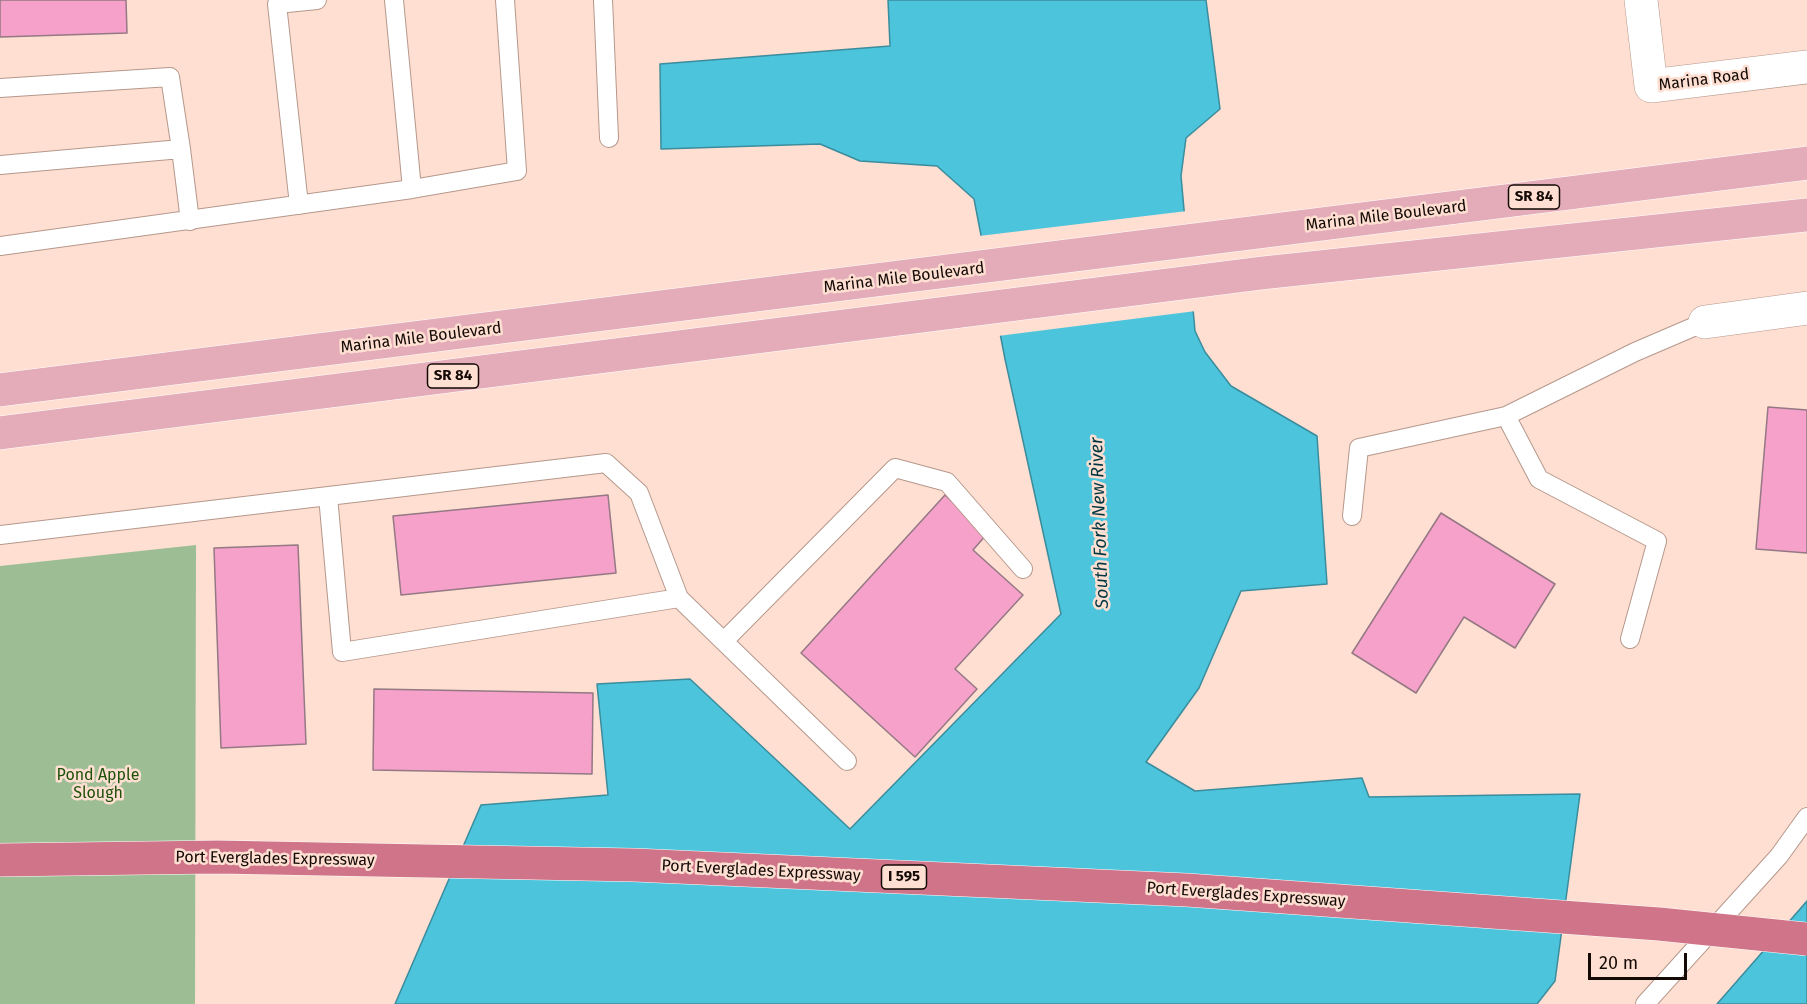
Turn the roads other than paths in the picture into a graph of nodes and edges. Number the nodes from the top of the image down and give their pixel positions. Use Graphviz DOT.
graph roads {
  1 [pos="317,0"];
  2 [pos="394,0"];
  3 [pos="505,0"];
  4 [pos="603,0"];
  5 [pos="1641,0"];
  6 [pos="1807,67"];
  7 [pos="0,88"];
  8 [pos="609,138"];
  9 [pos="181,149"];
  10 [pos="1807,163"];
  11 [pos="0,165"];
  12 [pos="412,189"];
  13 [pos="299,205"];
  14 [pos="1807,215"];
  15 [pos="190,221"];
  16 [pos="0,246"];
  17 [pos="1807,308"];
  18 [pos="1705,322"];
  19 [pos="0,390"];
  20 [pos="1506,416"];
  21 [pos="0,433"];
  22 [pos="328,496"];
  23 [pos="1352,516"];
  24 [pos="0,535"];
  25 [pos="1023,569"];
  26 [pos="679,598"];
  27 [pos="1630,639"];
  28 [pos="723,641"];
  29 [pos="847,761"];
  30 [pos="1807,817"];
  31 [pos="0,860"];
  32 [pos="1807,939"];
  33 [pos="1645,1004"];
  1 -- 13 [label="lane"];
  2 -- 12 [label="lane"];
  3 -- 12 [label="lane"];
  4 -- 8 [label="lane"];
  5 -- 6 [label="street, Marina Road"];
  7 -- 9 [label="lane"];
  9 -- 11 [label="lane"];
  9 -- 15 [label="lane"];
  10 -- 19 [label="main road, Marina Mile Boulevard / SR 84"];
  12 -- 13 [label="lane"];
  13 -- 15 [label="lane"];
  14 -- 21 [label="main road, SR 84"];
  15 -- 16 [label="lane"];
  17 -- 18 [label="street"];
  18 -- 20 [label="lane"];
  20 -- 23 [label="lane"];
  20 -- 27 [label="lane"];
  22 -- 24 [label="lane"];
  22 -- 26 [label="lane"];
  22 -- 26 [label="lane"];
  25 -- 28 [label="lane"];
  26 -- 28 [label="lane"];
  28 -- 29 [label="lane"];
  30 -- 33 [label="lane"];
  31 -- 32 [label="highway, Port Everglades Expressway / I 595, bridge"];
}
